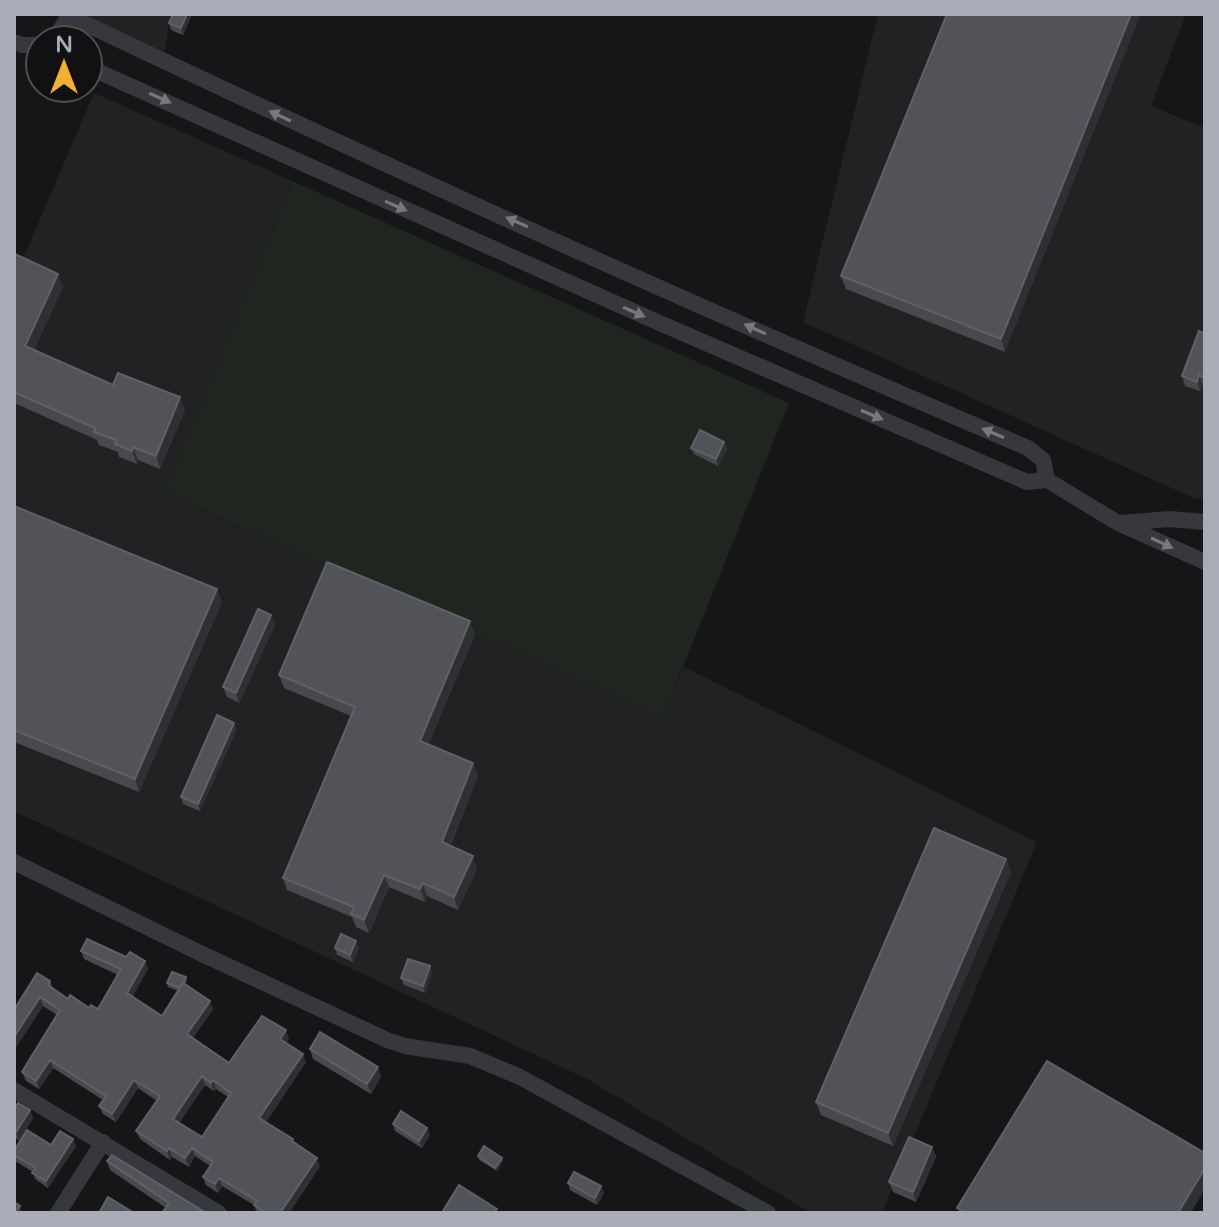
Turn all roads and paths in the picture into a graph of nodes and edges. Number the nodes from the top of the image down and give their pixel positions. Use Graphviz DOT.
graph roads {
  1 [pos="64,24"];
  2 [pos="86,24"];
  3 [pos="104,33"];
  4 [pos="104,74"];
  5 [pos="1047,480"];
  6 [pos="1205,522"];
  7 [pos="1118,523"];
  8 [pos="1205,562"];
  9 [pos="14,862"];
  10 [pos="14,1090"];
  11 [pos="103,1142"];
  12 [pos="58,1213"];
  13 [pos="219,1213"];
  14 [pos="768,1213"];
  2 -- 1 [label="street, one-way"];
  5 -- 3 [label="street, one-way"];
  4 -- 5 [label="street, one-way"];
  5 -- 7 [label="street"];
  6 -- 7 [label="street"];
  7 -- 8 [label="street, one-way"];
  9 -- 14 [label="street"];
  10 -- 11 [label="street"];
  11 -- 12 [label="street"];
  11 -- 13 [label="street"];
}
